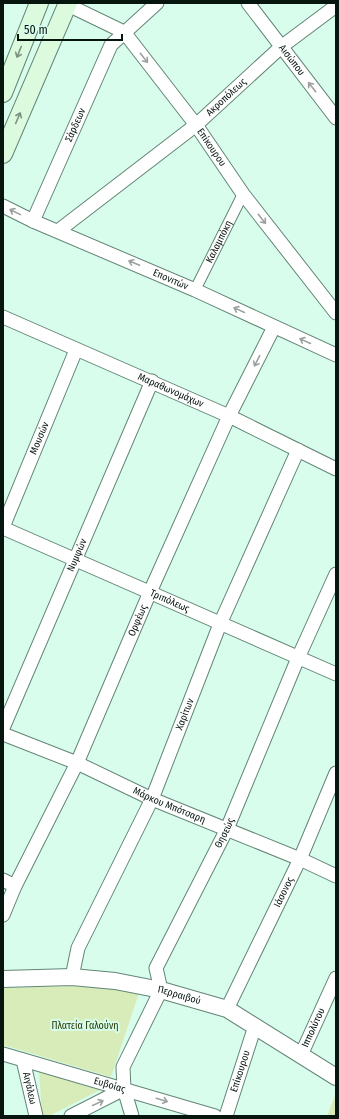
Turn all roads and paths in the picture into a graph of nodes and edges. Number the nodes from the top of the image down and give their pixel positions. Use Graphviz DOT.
graph roads {
  1 [pos="156,3"];
  2 [pos="248,3"];
  3 [pos="68,4"];
  4 [pos="36,5"];
  5 [pos="336,6"];
  6 [pos="124,32"];
  7 [pos="281,47"];
  8 [pos="3,93"];
  9 [pos="336,118"];
  10 [pos="196,125"];
  11 [pos="3,154"];
  12 [pos="243,194"];
  13 [pos="3,206"];
  14 [pos="33,221"];
  15 [pos="58,231"];
  16 [pos="196,290"];
  17 [pos="336,312"];
  18 [pos="3,318"];
  19 [pos="274,327"];
  20 [pos="76,350"];
  21 [pos="336,355"];
  22 [pos="152,381"];
  23 [pos="229,416"];
  24 [pos="298,450"];
  25 [pos="336,469"];
  26 [pos="3,528"];
  27 [pos="74,559"];
  28 [pos="336,574"];
  29 [pos="150,592"];
  30 [pos="220,624"];
  31 [pos="298,658"];
  32 [pos="336,674"];
  33 [pos="3,728"];
  34 [pos="3,734"];
  35 [pos="77,763"];
  36 [pos="336,773"];
  37 [pos="152,798"];
  38 [pos="227,829"];
  39 [pos="300,859"];
  40 [pos="336,876"];
  41 [pos="3,880"];
  42 [pos="15,886"];
  43 [pos="3,915"];
  44 [pos="72,977"];
  45 [pos="336,978"];
  46 [pos="3,979"];
  47 [pos="161,990"];
  48 [pos="227,1008"];
  49 [pos="255,1026"];
  50 [pos="3,1054"];
  51 [pos="301,1055"];
  52 [pos="23,1060"];
  53 [pos="336,1077"];
  54 [pos="124,1089"];
  55 [pos="36,1116"];
  56 [pos="71,1116"];
  57 [pos="132,1116"];
  58 [pos="215,1116"];
  59 [pos="226,1116"];
  1 -- 6 [label="street, Σάρδεων"];
  2 -- 7 [label="street, Αισώπου"];
  3 -- 6 [label="street, Επίκουρου"];
  11 -- 3 [label="main road, one-way"];
  4 -- 8 [label="main road, one-way"];
  5 -- 7 [label="street, Ακροπόλεως"];
  6 -- 10 [label="street, Επίκουρου, one-way"];
  6 -- 14 [label="street, Σάρδεων"];
  9 -- 7 [label="street, Αισώπου, one-way"];
  7 -- 10 [label="street, Ακροπόλεως"];
  10 -- 12 [label="street, Επίκουρου"];
  10 -- 15 [label="street, Ακροπόλεως"];
  12 -- 16 [label="street, Καλαμπόκη"];
  12 -- 17 [label="street, Επίκουρου, one-way"];
  14 -- 13 [label="street, Επονιτών, one-way"];
  14 -- 15 [label="street, Επονιτών"];
  16 -- 15 [label="street, Επονιτών, one-way"];
  19 -- 16 [label="street, Επονιτών, one-way"];
  18 -- 20 [label="street, Μαραθωνομάχων"];
  21 -- 19 [label="street, Επονιτών, one-way"];
  19 -- 23 [label="street, Ορφέως, one-way"];
  20 -- 22 [label="street, Μαραθωνομάχων"];
  20 -- 26 [label="street, Μουσών"];
  22 -- 23 [label="street, Μαραθωνομάχων"];
  22 -- 27 [label="street, Νυμφών"];
  23 -- 24 [label="street, Μαραθωνομάχων"];
  23 -- 29 [label="street, Ορφέως"];
  24 -- 25 [label="street, Μαραθωνομάχων"];
  24 -- 30 [label="street, Χαρίτων"];
  26 -- 27 [label="street, Τριπόλεως"];
  27 -- 29 [label="street, Τριπόλεως"];
  27 -- 33 [label="street, Νυμφών"];
  28 -- 31 [label="street, Θησεώς"];
  29 -- 30 [label="street, Τριπόλεως"];
  29 -- 35 [label="street, Ορφέως"];
  30 -- 31 [label="street, Τριπόλεως"];
  30 -- 37 [label="street, Χαρίτων"];
  31 -- 32 [label="street, Τριπόλεως"];
  31 -- 38 [label="street, Θησεώς"];
  34 -- 35 [label="street, Μάρκου Μπότσαρη"];
  35 -- 37 [label="street, Μάρκου Μπότσαρη"];
  35 -- 42 [label="street, Ορφέως"];
  36 -- 39 [label="street, Ιάσονος"];
  37 -- 38 [label="street, Μάρκου Μπότσαρη"];
  37 -- 44 [label="street, Χαρίτων"];
  38 -- 39 [label="street, Μάρκου Μπότσαρη"];
  38 -- 47 [label="street, Θησεώς"];
  39 -- 40 [label="street, Μάρκου Μπότσαρη"];
  39 -- 48 [label="street, Ιάσονος"];
  41 -- 42 [label="street"];
  42 -- 43 [label="street, Ορφέως"];
  44 -- 46 [label="street, Περραιβού"];
  44 -- 47 [label="street, Περραιβού"];
  45 -- 51 [label="street, Ιππολύτου"];
  47 -- 48 [label="street, Περραιβού"];
  47 -- 54 [label="street"];
  48 -- 49 [label="street, Περραιβού"];
  49 -- 51 [label="street, Περραιβού"];
  49 -- 59 [label="street, Επίκουρου"];
  50 -- 52 [label="street, Ευβοίας"];
  51 -- 53 [label="street, Περραιβού"];
  52 -- 54 [label="street, Ευβοίας"];
  52 -- 55 [label="street, Αιγάλεω"];
  56 -- 54 [label="street, one-way"];
  54 -- 57 [label="street"];
  54 -- 58 [label="street, Ευβοίας, one-way"];
}
